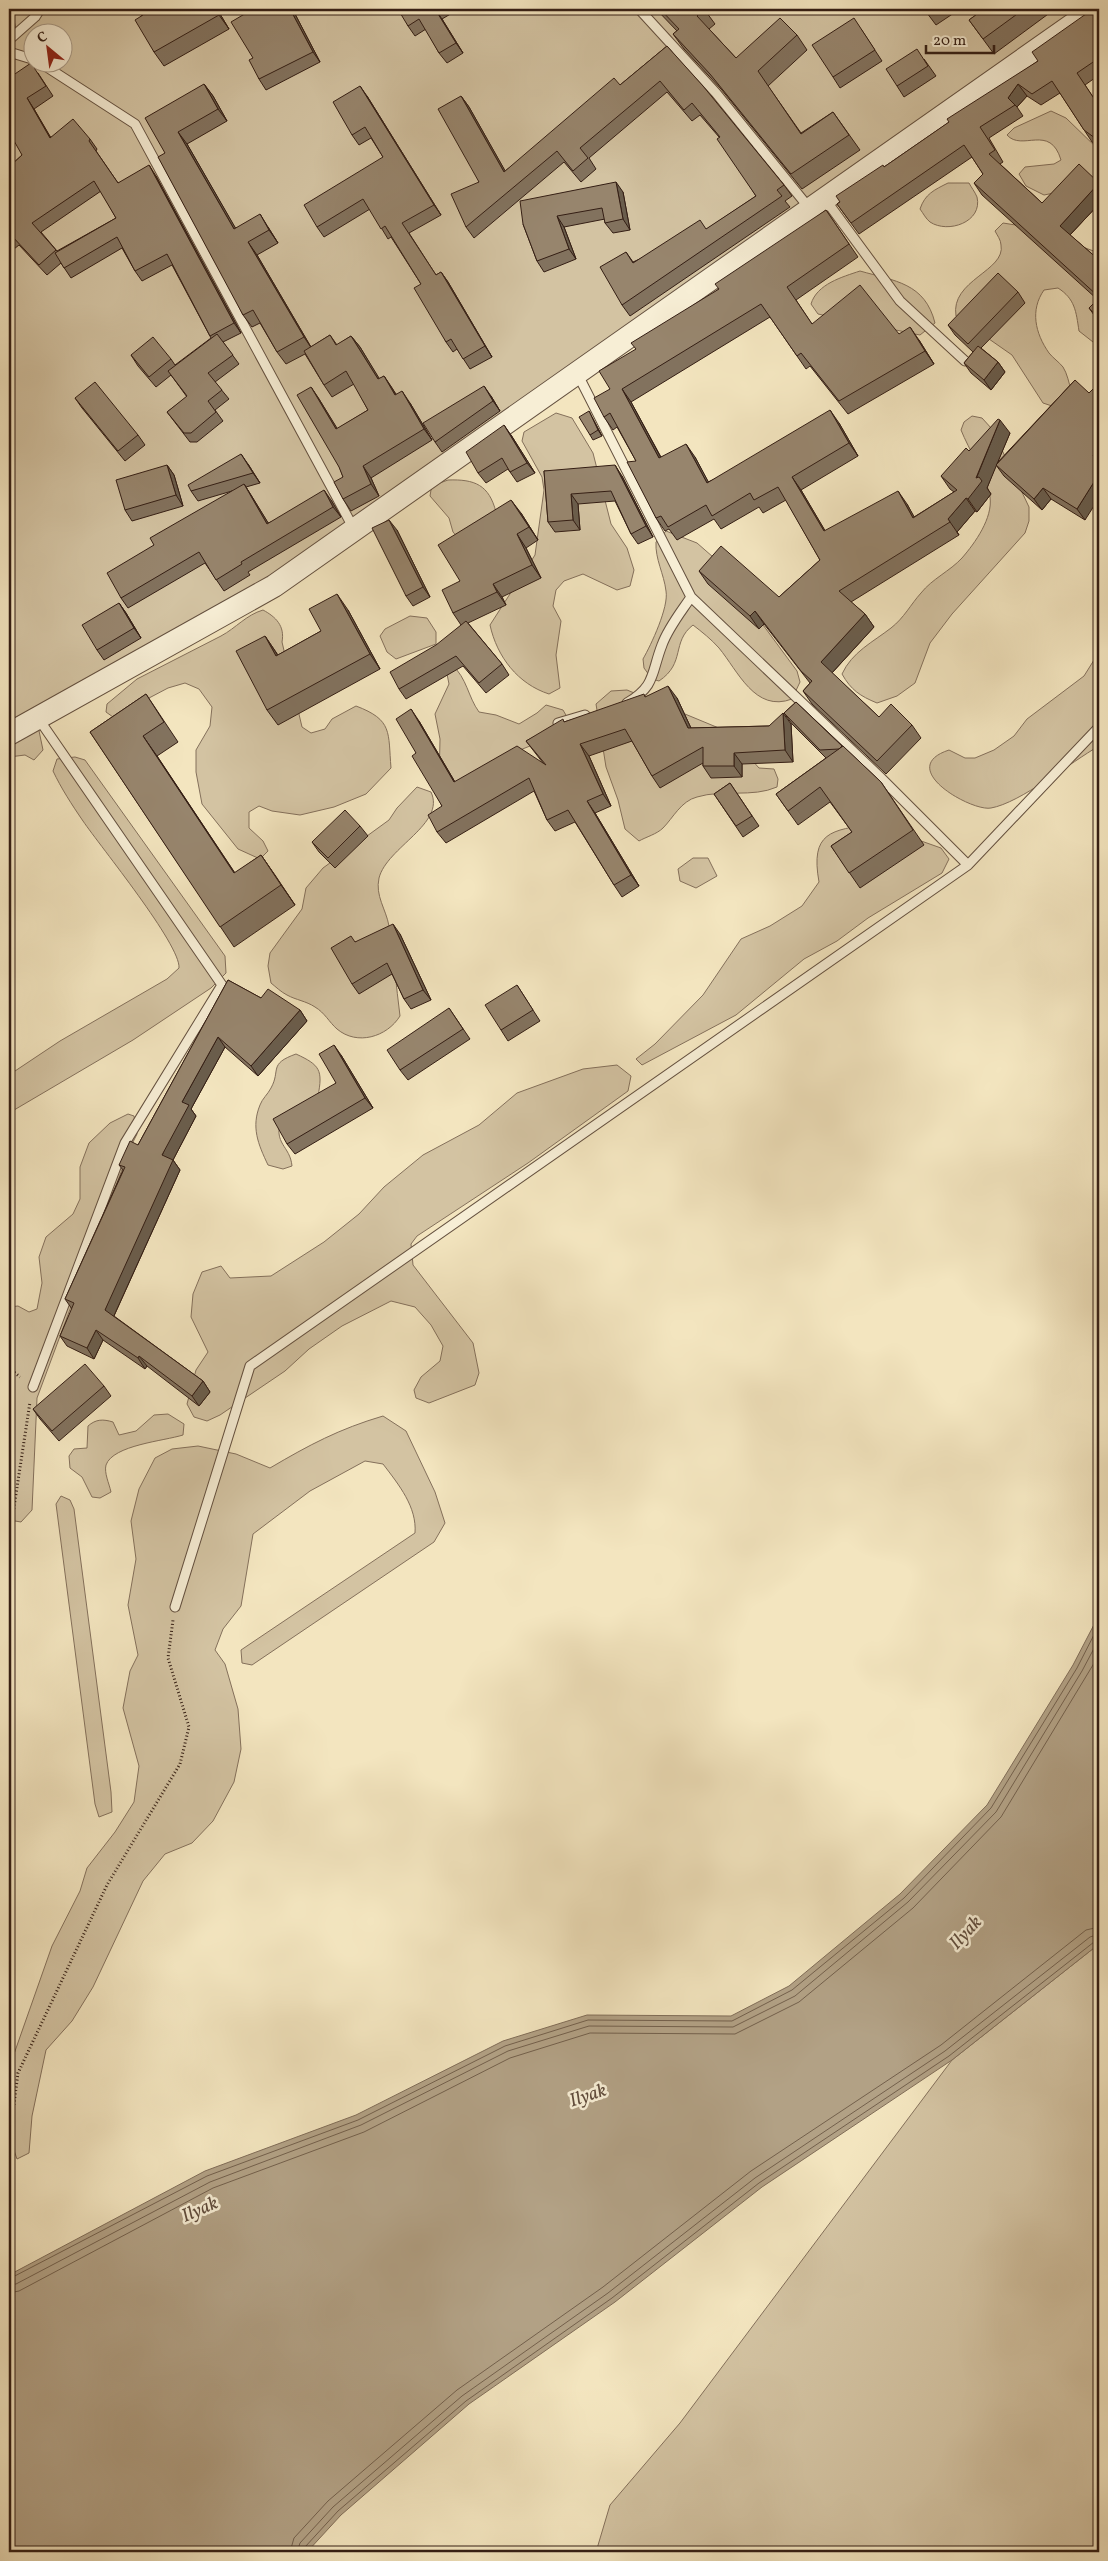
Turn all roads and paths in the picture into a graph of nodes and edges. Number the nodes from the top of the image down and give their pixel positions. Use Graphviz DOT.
graph roads {
  1 [pos="40,9"];
  2 [pos="639,9"];
  3 [pos="1095,9"];
  4 [pos="9,40"];
  5 [pos="9,52"];
  6 [pos="22,56"];
  7 [pos="54,72"];
  8 [pos="817,204"];
  9 [pos="965,361"];
  10 [pos="577,373"];
  11 [pos="354,529"];
  12 [pos="691,597"];
  13 [pos="619,705"];
  14 [pos="593,713"];
  15 [pos="38,718"];
  16 [pos="558,723"];
  17 [pos="1099,727"];
  18 [pos="9,734"];
  19 [pos="968,866"];
  20 [pos="9,1368"];
  21 [pos="33,1387"];
  22 [pos="9,1540"];
  23 [pos="174,1608"];
  24 [pos="9,2143"];
  1 -- 4 [label="lane"];
  2 -- 8 [label="lane"];
  3 -- 8 [label="street"];
  5 -- 6 [label="lane"];
  7 -- 11 [label="lane"];
  8 -- 9 [label="lane"];
  8 -- 10 [label="street"];
  10 -- 11 [label="street"];
  10 -- 12 [label="lane"];
  11 -- 15 [label="street"];
  12 -- 13 [label="lane"];
  12 -- 19 [label="lane"];
  14 -- 16 [label="lane"];
  15 -- 18 [label="street"];
  15 -- 21 [label="lane"];
  17 -- 19 [label="lane"];
  19 -- 23 [label="lane"];
  20 -- 21 [label="path"];
  21 -- 22 [label="path"];
  23 -- 24 [label="path"];
}
